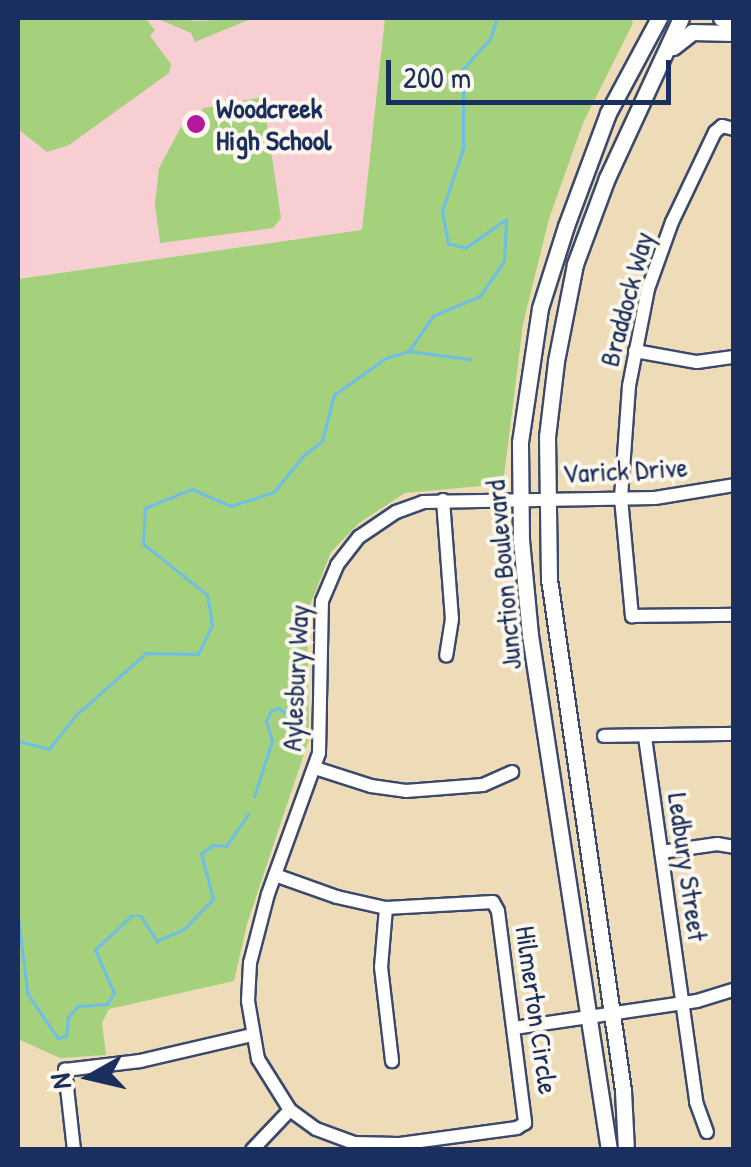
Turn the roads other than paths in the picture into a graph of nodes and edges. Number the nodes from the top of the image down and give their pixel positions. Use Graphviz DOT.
graph roads {
  1 [pos="646,18"];
  2 [pos="659,18"];
  3 [pos="681,18"];
  4 [pos="721,18"];
  5 [pos="734,23"];
  6 [pos="734,33"];
  7 [pos="643,47"];
  8 [pos="667,53"];
  9 [pos="728,127"];
  10 [pos="635,351"];
  11 [pos="734,357"];
  12 [pos="734,486"];
  13 [pos="519,498"];
  14 [pos="545,498"];
  15 [pos="621,498"];
  16 [pos="442,500"];
  17 [pos="734,615"];
  18 [pos="446,656"];
  19 [pos="734,734"];
  20 [pos="604,736"];
  21 [pos="645,737"];
  22 [pos="314,768"];
  23 [pos="512,772"];
  24 [pos="734,848"];
  25 [pos="661,852"];
  26 [pos="275,875"];
  27 [pos="386,908"];
  28 [pos="734,990"];
  29 [pos="682,1004"];
  30 [pos="612,1014"];
  31 [pos="587,1018"];
  32 [pos="514,1028"];
  33 [pos="252,1035"];
  34 [pos="392,1061"];
  35 [pos="290,1110"];
  36 [pos="707,1132"];
  37 [pos="74,1150"];
  38 [pos="252,1150"];
  39 [pos="609,1150"];
  40 [pos="626,1150"];
  1 -- 7 [label="main road"];
  2 -- 7 [label="main road, Junction Boulevard"];
  3 -- 8 [label="main road, Junction Boulevard"];
  4 -- 5 [label="main road"];
  6 -- 8 [label="main road"];
  7 -- 13 [label="main road, Junction Boulevard"];
  8 -- 14 [label="main road, Junction Boulevard"];
  9 -- 10 [label="street, Braddock Way"];
  10 -- 11 [label="street"];
  10 -- 15 [label="street, Braddock Way"];
  12 -- 15 [label="street, Varick Drive"];
  13 -- 14 [label="street, Varick Drive"];
  13 -- 16 [label="street, Aylesbury Way"];
  13 -- 31 [label="main road, Junction Boulevard"];
  14 -- 15 [label="street, Varick Drive"];
  14 -- 30 [label="main road, Junction Boulevard"];
  15 -- 17 [label="street, Braddock Way"];
  16 -- 18 [label="street"];
  16 -- 22 [label="street, Aylesbury Way"];
  19 -- 21 [label="street"];
  20 -- 21 [label="street"];
  21 -- 25 [label="street, Ledbury Street"];
  22 -- 23 [label="street"];
  22 -- 26 [label="street, Aylesbury Way"];
  24 -- 25 [label="street"];
  25 -- 29 [label="street, Ledbury Street"];
  26 -- 27 [label="street, Hilmerton Circle"];
  26 -- 33 [label="street, Hilmerton Circle"];
  27 -- 32 [label="street, Hilmerton Circle"];
  27 -- 34 [label="street"];
  28 -- 29 [label="street"];
  29 -- 30 [label="street"];
  29 -- 36 [label="street, Ledbury Street"];
  30 -- 31 [label="street"];
  30 -- 40 [label="main road, Junction Boulevard"];
  31 -- 32 [label="street"];
  31 -- 39 [label="main road, Junction Boulevard"];
  32 -- 35 [label="street, Hilmerton Circle"];
  33 -- 35 [label="street, Hilmerton Circle"];
  33 -- 37 [label="street"];
  35 -- 38 [label="street"];
}
